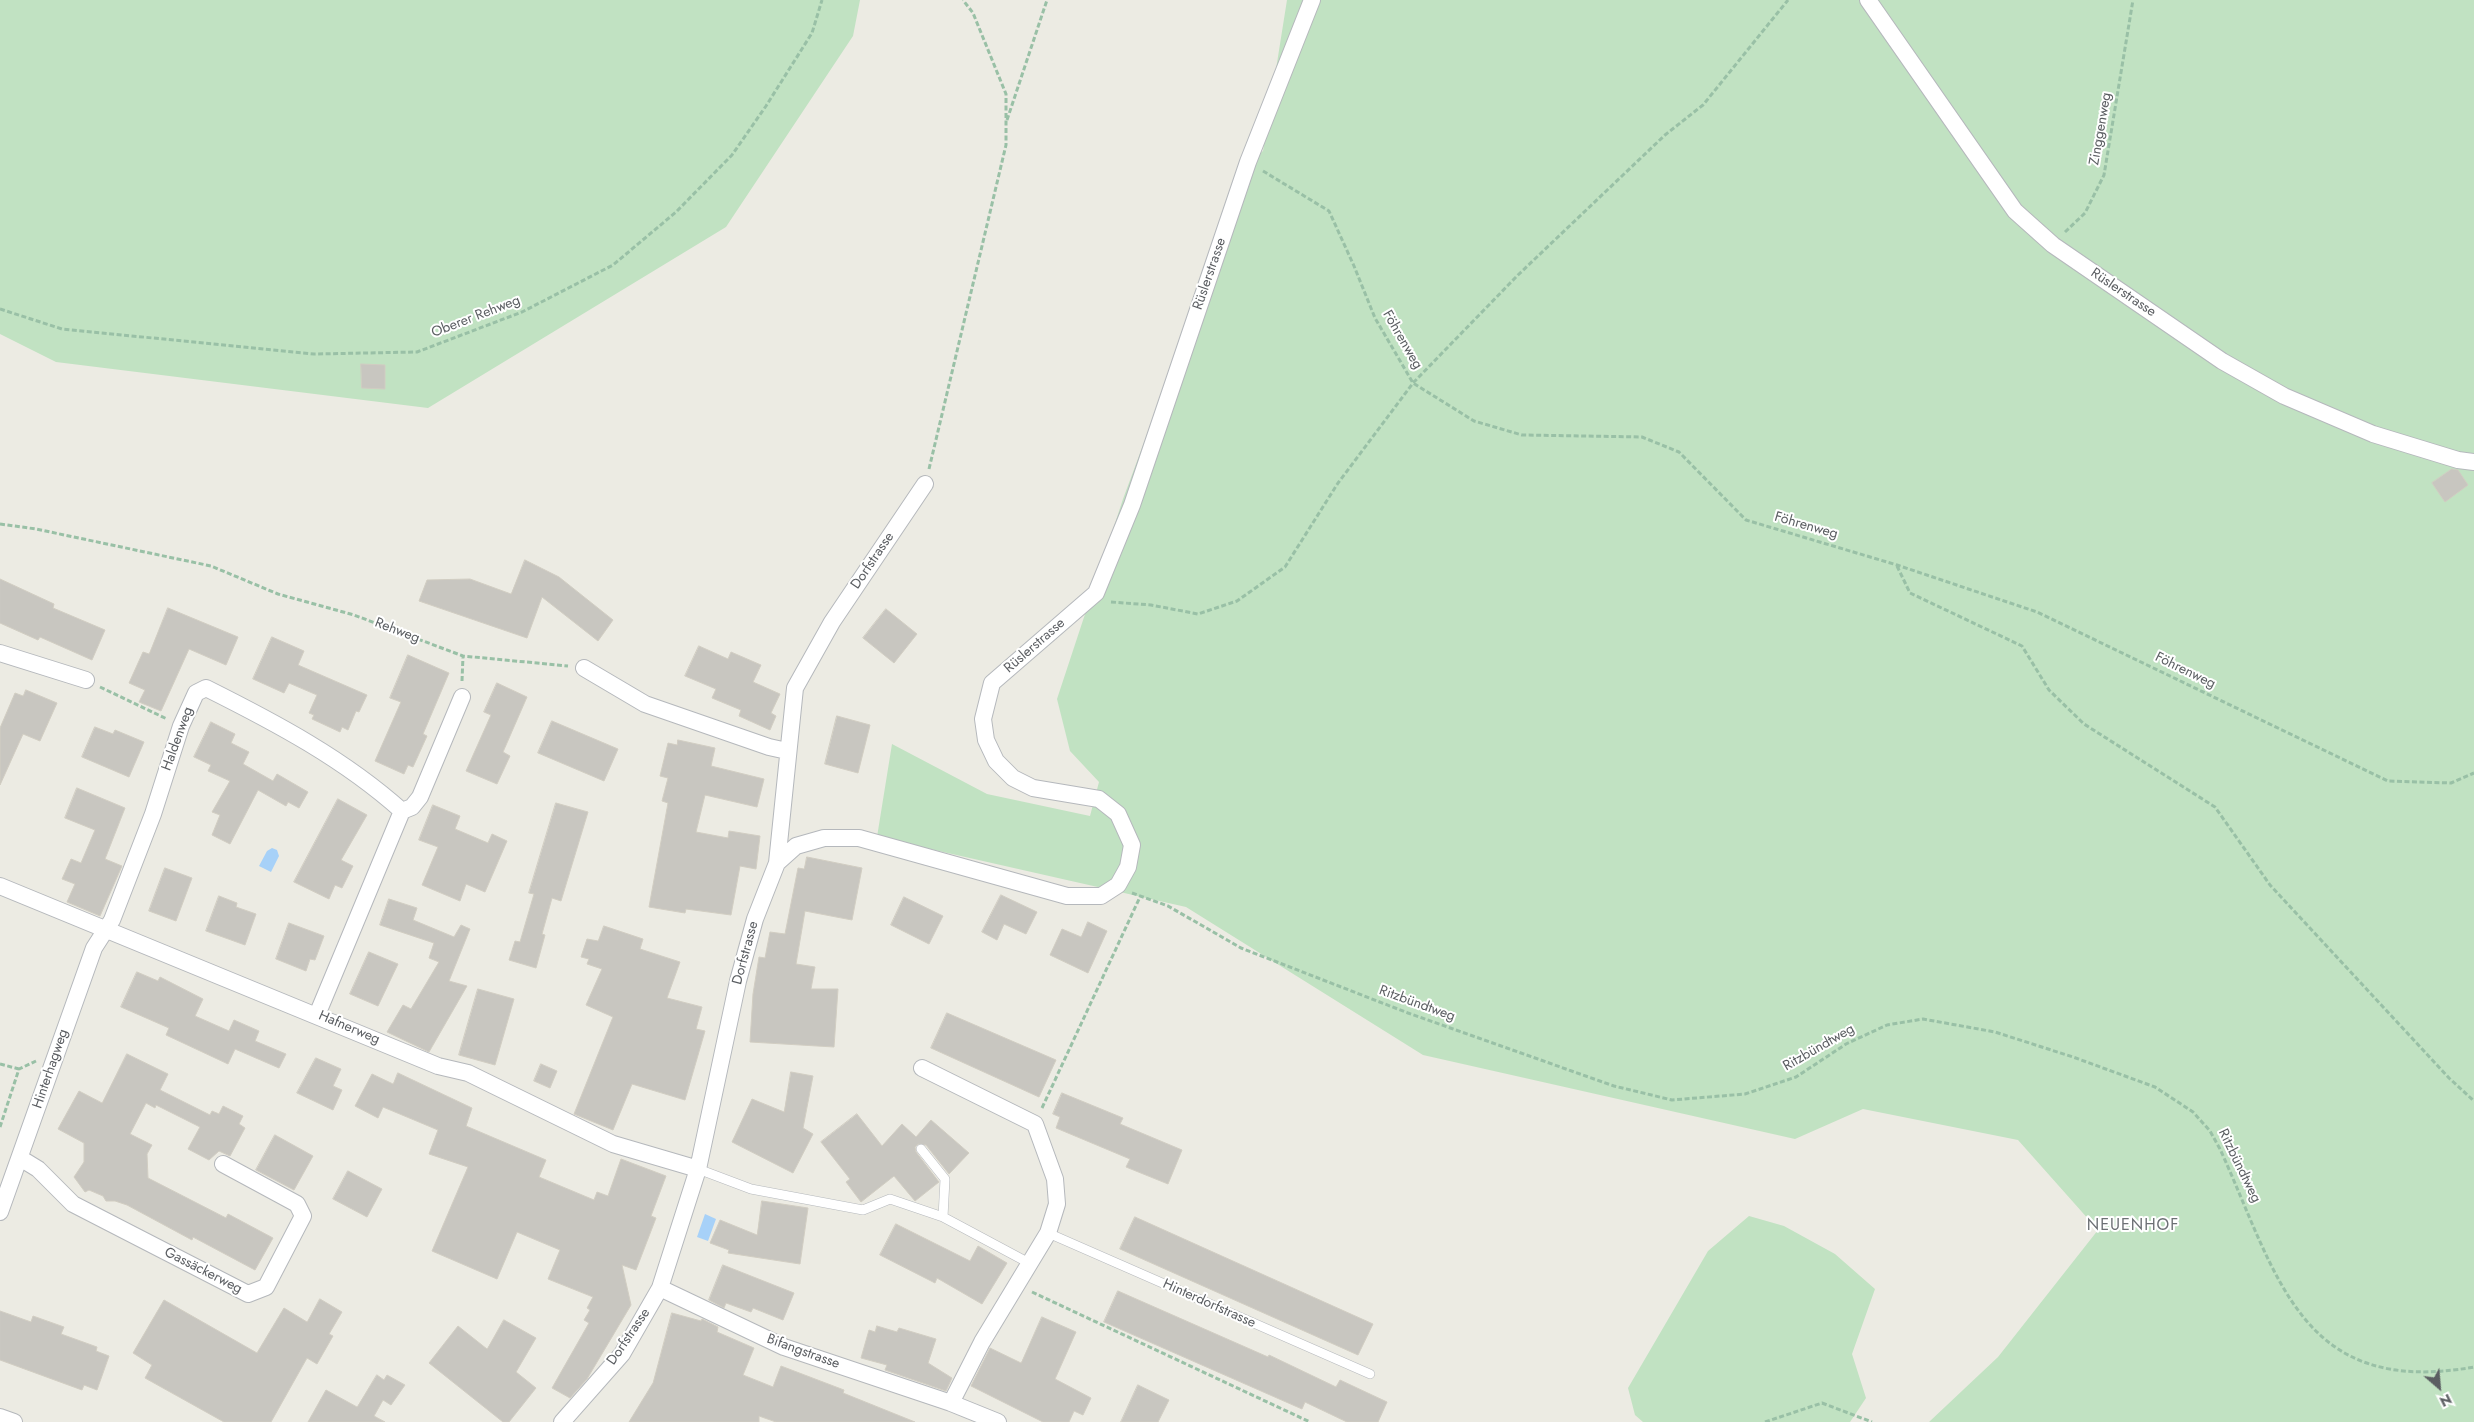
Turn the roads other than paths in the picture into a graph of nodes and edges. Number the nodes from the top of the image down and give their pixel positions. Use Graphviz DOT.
graph roads {
  1 [pos="1312,0"];
  2 [pos="1868,0"];
  3 [pos="2474,462"];
  4 [pos="925,484"];
  5 [pos="0,653"];
  6 [pos="584,668"];
  7 [pos="86,680"];
  8 [pos="462,697"];
  9 [pos="787,751"];
  10 [pos="402,812"];
  11 [pos="777,863"];
  12 [pos="0,886"];
  13 [pos="105,929"];
  14 [pos="317,1015"];
  15 [pos="922,1068"];
  16 [pos="921,1150"];
  17 [pos="20,1158"];
  18 [pos="224,1164"];
  19 [pos="698,1169"];
  20 [pos="0,1212"];
  21 [pos="944,1217"];
  22 [pos="1048,1233"];
  23 [pos="1029,1263"];
  24 [pos="660,1288"];
  25 [pos="1370,1374"];
  26 [pos="951,1403"];
  27 [pos="0,1417"];
  28 [pos="973,1417"];
  29 [pos="14,1422"];
  30 [pos="562,1422"];
  31 [pos="998,1422"];
  1 -- 11 [label="street, Rüslerstrasse"];
  2 -- 3 [label="street, Rüslerstrasse"];
  4 -- 9 [label="street, Dorfstrasse"];
  5 -- 7 [label="street"];
  6 -- 9 [label="street"];
  8 -- 10 [label="street"];
  9 -- 11 [label="street, Dorfstrasse"];
  10 -- 13 [label="street, Haldenweg"];
  10 -- 14 [label="street"];
  11 -- 19 [label="street, Dorfstrasse"];
  12 -- 13 [label="street, Hafnerweg"];
  13 -- 14 [label="street, Hafnerweg"];
  13 -- 17 [label="street, Hinterhagweg"];
  14 -- 19 [label="street, Hafnerweg"];
  15 -- 22 [label="street"];
  16 -- 21 [label="lane"];
  17 -- 18 [label="street, Gassäckerweg"];
  17 -- 20 [label="street, Hinterhagweg"];
  19 -- 21 [label="lane"];
  19 -- 24 [label="street, Dorfstrasse"];
  21 -- 23 [label="lane"];
  22 -- 23 [label="street"];
  22 -- 25 [label="lane, Hinterdorfstrasse"];
  23 -- 26 [label="street"];
  24 -- 26 [label="street, Bifangstrasse"];
  24 -- 30 [label="street, Dorfstrasse"];
  26 -- 28 [label="street, Bifangstrasse"];
  27 -- 29 [label="street"];
  28 -- 31 [label="street, Bifangstrasse"];
}
